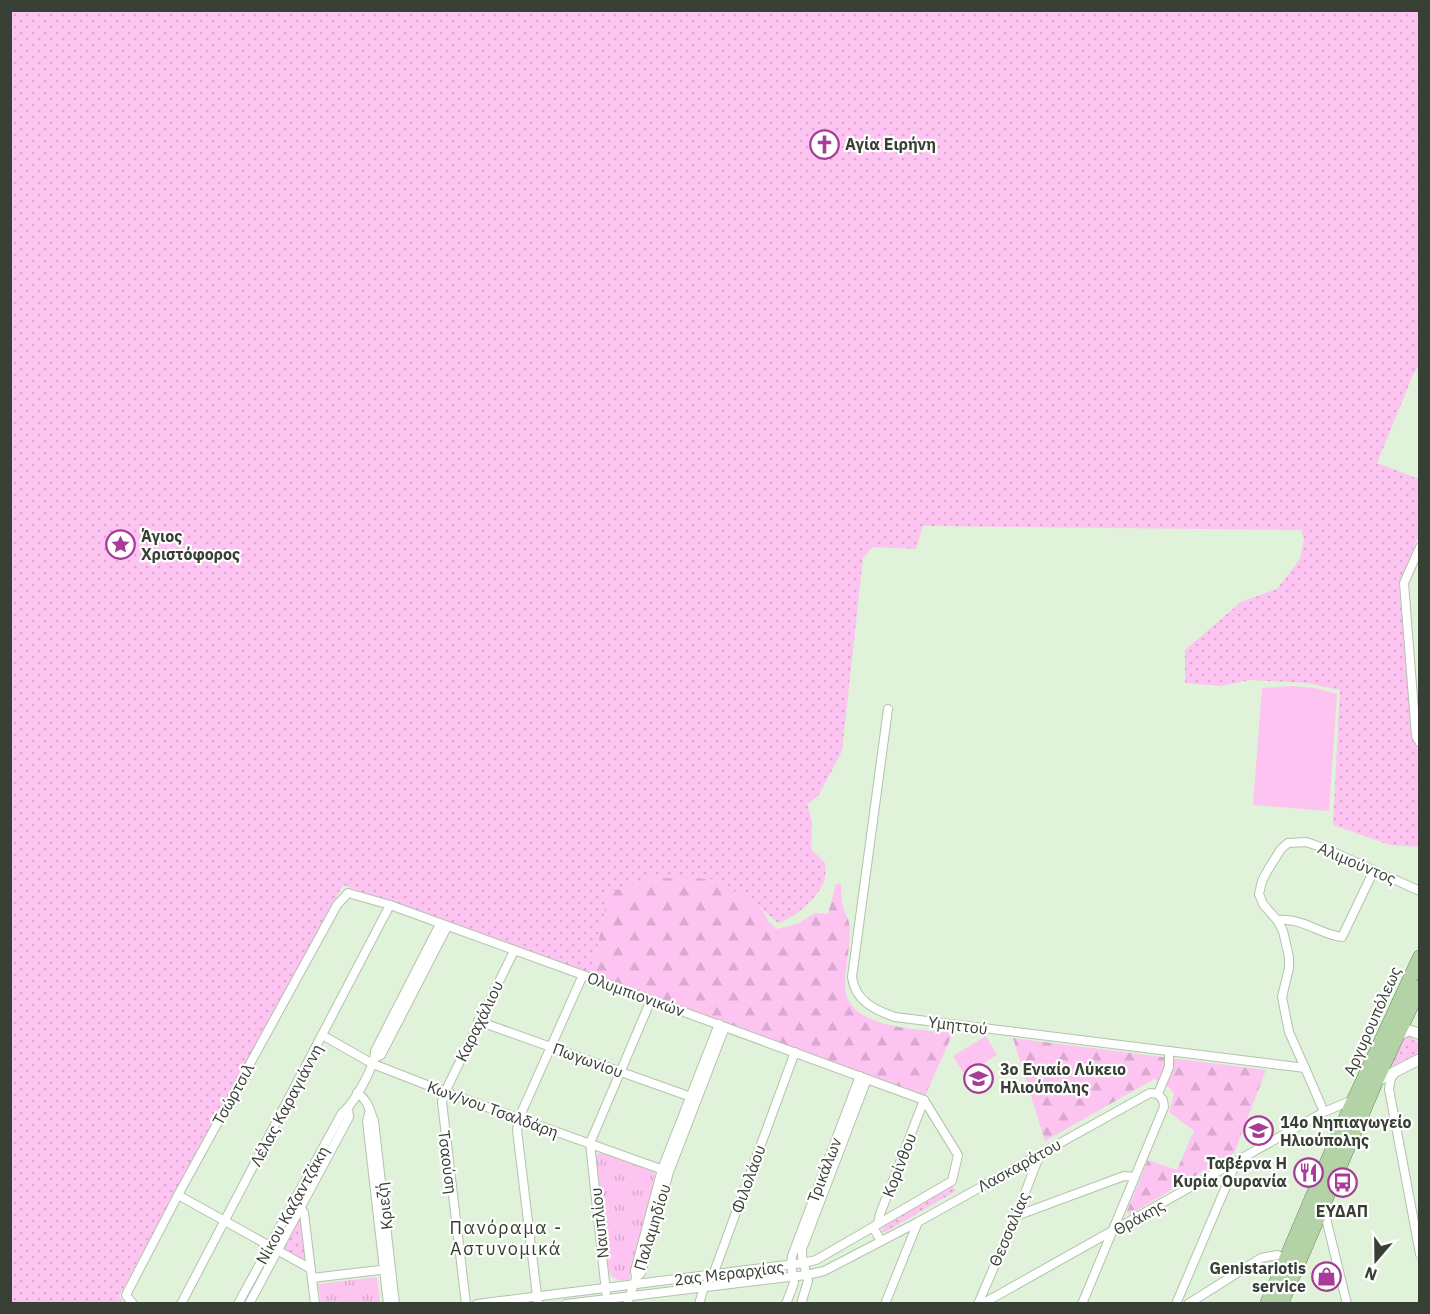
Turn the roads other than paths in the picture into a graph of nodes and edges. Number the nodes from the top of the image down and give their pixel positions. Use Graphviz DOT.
graph roads {
  1 [pos="1419,547"];
  2 [pos="1410,663"];
  3 [pos="1419,667"];
  4 [pos="888,709"];
  5 [pos="1419,743"];
  6 [pos="1374,870"];
  7 [pos="1419,891"];
  8 [pos="344,895"];
  9 [pos="390,905"];
  10 [pos="1277,920"];
  11 [pos="444,926"];
  12 [pos="514,951"];
  13 [pos="1419,957"];
  14 [pos="583,975"];
  15 [pos="1419,987"];
  16 [pos="651,1000"];
  17 [pos="478,1021"];
  18 [pos="722,1025"];
  19 [pos="1419,1034"];
  20 [pos="322,1035"];
  21 [pos="1397,1036"];
  22 [pos="550,1047"];
  23 [pos="1169,1051"];
  24 [pos="795,1052"];
  25 [pos="1419,1059"];
  26 [pos="374,1061"];
  27 [pos="1371,1063"];
  28 [pos="1305,1068"];
  29 [pos="620,1072"];
  30 [pos="1396,1072"];
  31 [pos="863,1078"];
  32 [pos="1377,1080"];
  33 [pos="1389,1089"];
  34 [pos="444,1092"];
  35 [pos="357,1094"];
  36 [pos="1158,1094"];
  37 [pos="694,1098"];
  38 [pos="1355,1099"];
  39 [pos="926,1101"];
  40 [pos="348,1108"];
  41 [pos="1324,1112"];
  42 [pos="519,1118"];
  43 [pos="590,1143"];
  44 [pos="1040,1154"];
  45 [pos="1236,1162"];
  46 [pos="665,1171"];
  47 [pos="1135,1177"];
  48 [pos="178,1195"];
  49 [pos="293,1202"];
  50 [pos="1323,1205"];
  51 [pos="302,1207"];
  52 [pos="1016,1216"];
  53 [pos="224,1222"];
  54 [pos="918,1222"];
  55 [pos="876,1226"];
  56 [pos="1113,1231"];
  57 [pos="881,1241"];
  58 [pos="273,1249"];
  59 [pos="1419,1254"];
  60 [pos="1287,1259"];
  61 [pos="803,1263"];
  62 [pos="791,1265"];
  63 [pos="388,1269"];
  64 [pos="311,1274"];
  65 [pos="713,1275"];
  66 [pos="806,1275"];
  67 [pos="794,1276"];
  68 [pos="635,1281"];
  69 [pos="704,1287"];
  70 [pos="605,1288"];
  71 [pos="632,1294"];
  72 [pos="537,1300"];
  73 [pos="607,1301"];
  74 [pos="133,1304"];
  75 [pos="181,1304"];
  76 [pos="238,1304"];
  77 [pos="249,1304"];
  78 [pos="315,1304"];
  79 [pos="388,1304"];
  80 [pos="395,1304"];
  81 [pos="466,1304"];
  82 [pos="477,1304"];
  83 [pos="566,1304"];
  84 [pos="627,1304"];
  85 [pos="699,1304"];
  86 [pos="786,1304"];
  87 [pos="801,1304"];
  88 [pos="885,1304"];
  89 [pos="980,1304"];
  90 [pos="1082,1304"];
  91 [pos="1176,1304"];
  92 [pos="1188,1304"];
  93 [pos="1267,1304"];
  94 [pos="1281,1304"];
  95 [pos="1347,1304"];
  1 -- 2 [label="street"];
  2 -- 3 [label="street"];
  2 -- 5 [label="street"];
  4 -- 23 [label="street, Υμηττού"];
  6 -- 7 [label="street, Αλιμούντος"];
  6 -- 10 [label="street"];
  6 -- 10 [label="street, Αλιμούντος"];
  8 -- 9 [label="street, Ολυμπιονικών"];
  8 -- 48 [label="street, Τσώρτσιλ"];
  9 -- 11 [label="street, Ολυμπιονικών"];
  9 -- 20 [label="street, Λέλας Καραγιάννη"];
  10 -- 28 [label="street, Αλιμούντος"];
  11 -- 12 [label="street, Ολυμπιονικών"];
  11 -- 26 [label="street, Νίκου Καζαντζάκη"];
  12 -- 14 [label="street, Ολυμπιονικών"];
  12 -- 17 [label="street, Καραχάλιου"];
  13 -- 27 [label="main road, Αργυρουπόλεως"];
  14 -- 16 [label="street, Ολυμπιονικών"];
  14 -- 22 [label="street"];
  15 -- 21 [label="main road, Αργυρουπόλεως"];
  16 -- 18 [label="street, Ολυμπιονικών"];
  16 -- 29 [label="street"];
  17 -- 22 [label="street, Πωγωνίου"];
  17 -- 34 [label="street, Καραχάλιου"];
  18 -- 24 [label="street, Ολυμπιονικών"];
  18 -- 37 [label="street, Παλαμηδίου"];
  19 -- 21 [label="street"];
  20 -- 26 [label="street, Κων/νου Τσαλδάρη"];
  20 -- 53 [label="street, Λέλας Καραγιάννη"];
  21 -- 32 [label="main road, Αργυρουπόλεως"];
  22 -- 29 [label="street, Πωγωνίου"];
  22 -- 42 [label="street"];
  23 -- 28 [label="street, Υμηττού"];
  23 -- 36 [label="street"];
  24 -- 31 [label="street, Ολυμπιονικών"];
  24 -- 65 [label="street, Φιλολάου"];
  25 -- 30 [label="street, Θράκης"];
  26 -- 34 [label="street, Κων/νου Τσαλδάρη"];
  26 -- 35 [label="street, Νίκου Καζαντζάκη"];
  27 -- 32 [label="street"];
  27 -- 38 [label="main road, Αργυρουπόλεως"];
  28 -- 41 [label="street"];
  29 -- 37 [label="street, Πωγωνίου"];
  29 -- 43 [label="street"];
  30 -- 32 [label="street, Θράκης"];
  30 -- 33 [label="street"];
  31 -- 39 [label="street, Ολυμπιονικών"];
  31 -- 61 [label="street, Τρικάλων"];
  31 -- 62 [label="street, Τρικάλων"];
  32 -- 33 [label="street"];
  32 -- 38 [label="street, Θράκης"];
  32 -- 50 [label="main road, Αργυρουπόλεως"];
  33 -- 59 [label="street"];
  34 -- 42 [label="street, Κων/νου Τσαλδάρη"];
  34 -- 81 [label="street, Τσαούση"];
  35 -- 40 [label="street, Νίκου Καζαντζάκη"];
  35 -- 63 [label="street, Κριεζή"];
  36 -- 44 [label="street, Λασκαράτου"];
  36 -- 47 [label="street"];
  37 -- 46 [label="street, Παλαμηδίου"];
  38 -- 41 [label="street, Θράκης"];
  38 -- 60 [label="main road, Αργυρουπόλεως"];
  39 -- 55 [label="street, Κορίνθου"];
  39 -- 55 [label="street, Λασκαράτου"];
  40 -- 49 [label="street, Νίκου Καζαντζάκη"];
  40 -- 51 [label="street, Νίκου Καζαντζάκη"];
  41 -- 45 [label="street, Θράκης"];
  42 -- 43 [label="street, Κων/νου Τσαλδάρη"];
  42 -- 72 [label="street"];
  43 -- 46 [label="street, Κων/νου Τσαλδάρη"];
  43 -- 70 [label="street, Ναυπλίου"];
  44 -- 52 [label="street, Θεσσαλίας"];
  44 -- 54 [label="street, Λασκαράτου"];
  45 -- 56 [label="street, Θράκης"];
  45 -- 91 [label="street"];
  46 -- 68 [label="street, Παλαμηδίου"];
  47 -- 52 [label="street"];
  47 -- 56 [label="street"];
  48 -- 53 [label="street"];
  48 -- 74 [label="street, Τσώρτσιλ"];
  49 -- 51 [label="street"];
  49 -- 58 [label="street, Νίκου Καζαντζάκη"];
  50 -- 94 [label="main road, Αργυρουπόλεως"];
  50 -- 95 [label="street"];
  51 -- 58 [label="street, Νίκου Καζαντζάκη"];
  51 -- 64 [label="street"];
  52 -- 89 [label="street, Θεσσαλίας"];
  53 -- 58 [label="street"];
  53 -- 75 [label="street, Λέλας Καραγιάννη"];
  54 -- 57 [label="street, Λασκαράτου"];
  54 -- 88 [label="street"];
  55 -- 57 [label="street"];
  55 -- 61 [label="street, Λασκαράτου"];
  56 -- 89 [label="street, Θράκης"];
  56 -- 90 [label="street"];
  57 -- 66 [label="street, Λασκαράτου"];
  58 -- 64 [label="street"];
  58 -- 76 [label="street, Νίκου Καζαντζάκη"];
  58 -- 77 [label="street, Νίκου Καζαντζάκη"];
  60 -- 92 [label="street"];
  60 -- 93 [label="main road, Αργυρουπόλεως"];
  61 -- 62 [label="street, 2ας Μεραρχίας"];
  61 -- 66 [label="street"];
  62 -- 65 [label="street, 2ας Μεραρχίας"];
  62 -- 67 [label="street"];
  63 -- 64 [label="street"];
  63 -- 79 [label="street, Κριεζή"];
  63 -- 80 [label="street, Κριεζή"];
  64 -- 78 [label="street"];
  65 -- 68 [label="street, 2ας Μεραρχίας"];
  65 -- 69 [label="street, Φιλολάου"];
  66 -- 67 [label="street, 2ας Μεραρχίας"];
  66 -- 87 [label="street"];
  67 -- 69 [label="street, 2ας Μεραρχίας"];
  67 -- 86 [label="street"];
  68 -- 70 [label="street, 2ας Μεραρχίας"];
  68 -- 71 [label="street, Παλαμηδίου"];
  69 -- 71 [label="street, 2ας Μεραρχίας"];
  69 -- 85 [label="street, Φιλολάου"];
  70 -- 72 [label="street, 2ας Μεραρχίας"];
  70 -- 73 [label="street, Ναυπλίου"];
  71 -- 73 [label="street, 2ας Μεραρχίας"];
  71 -- 84 [label="street, Παλαμηδίου"];
  72 -- 82 [label="street, 2ας Μεραρχίας"];
  73 -- 83 [label="street, 2ας Μεραρχίας"];
}
